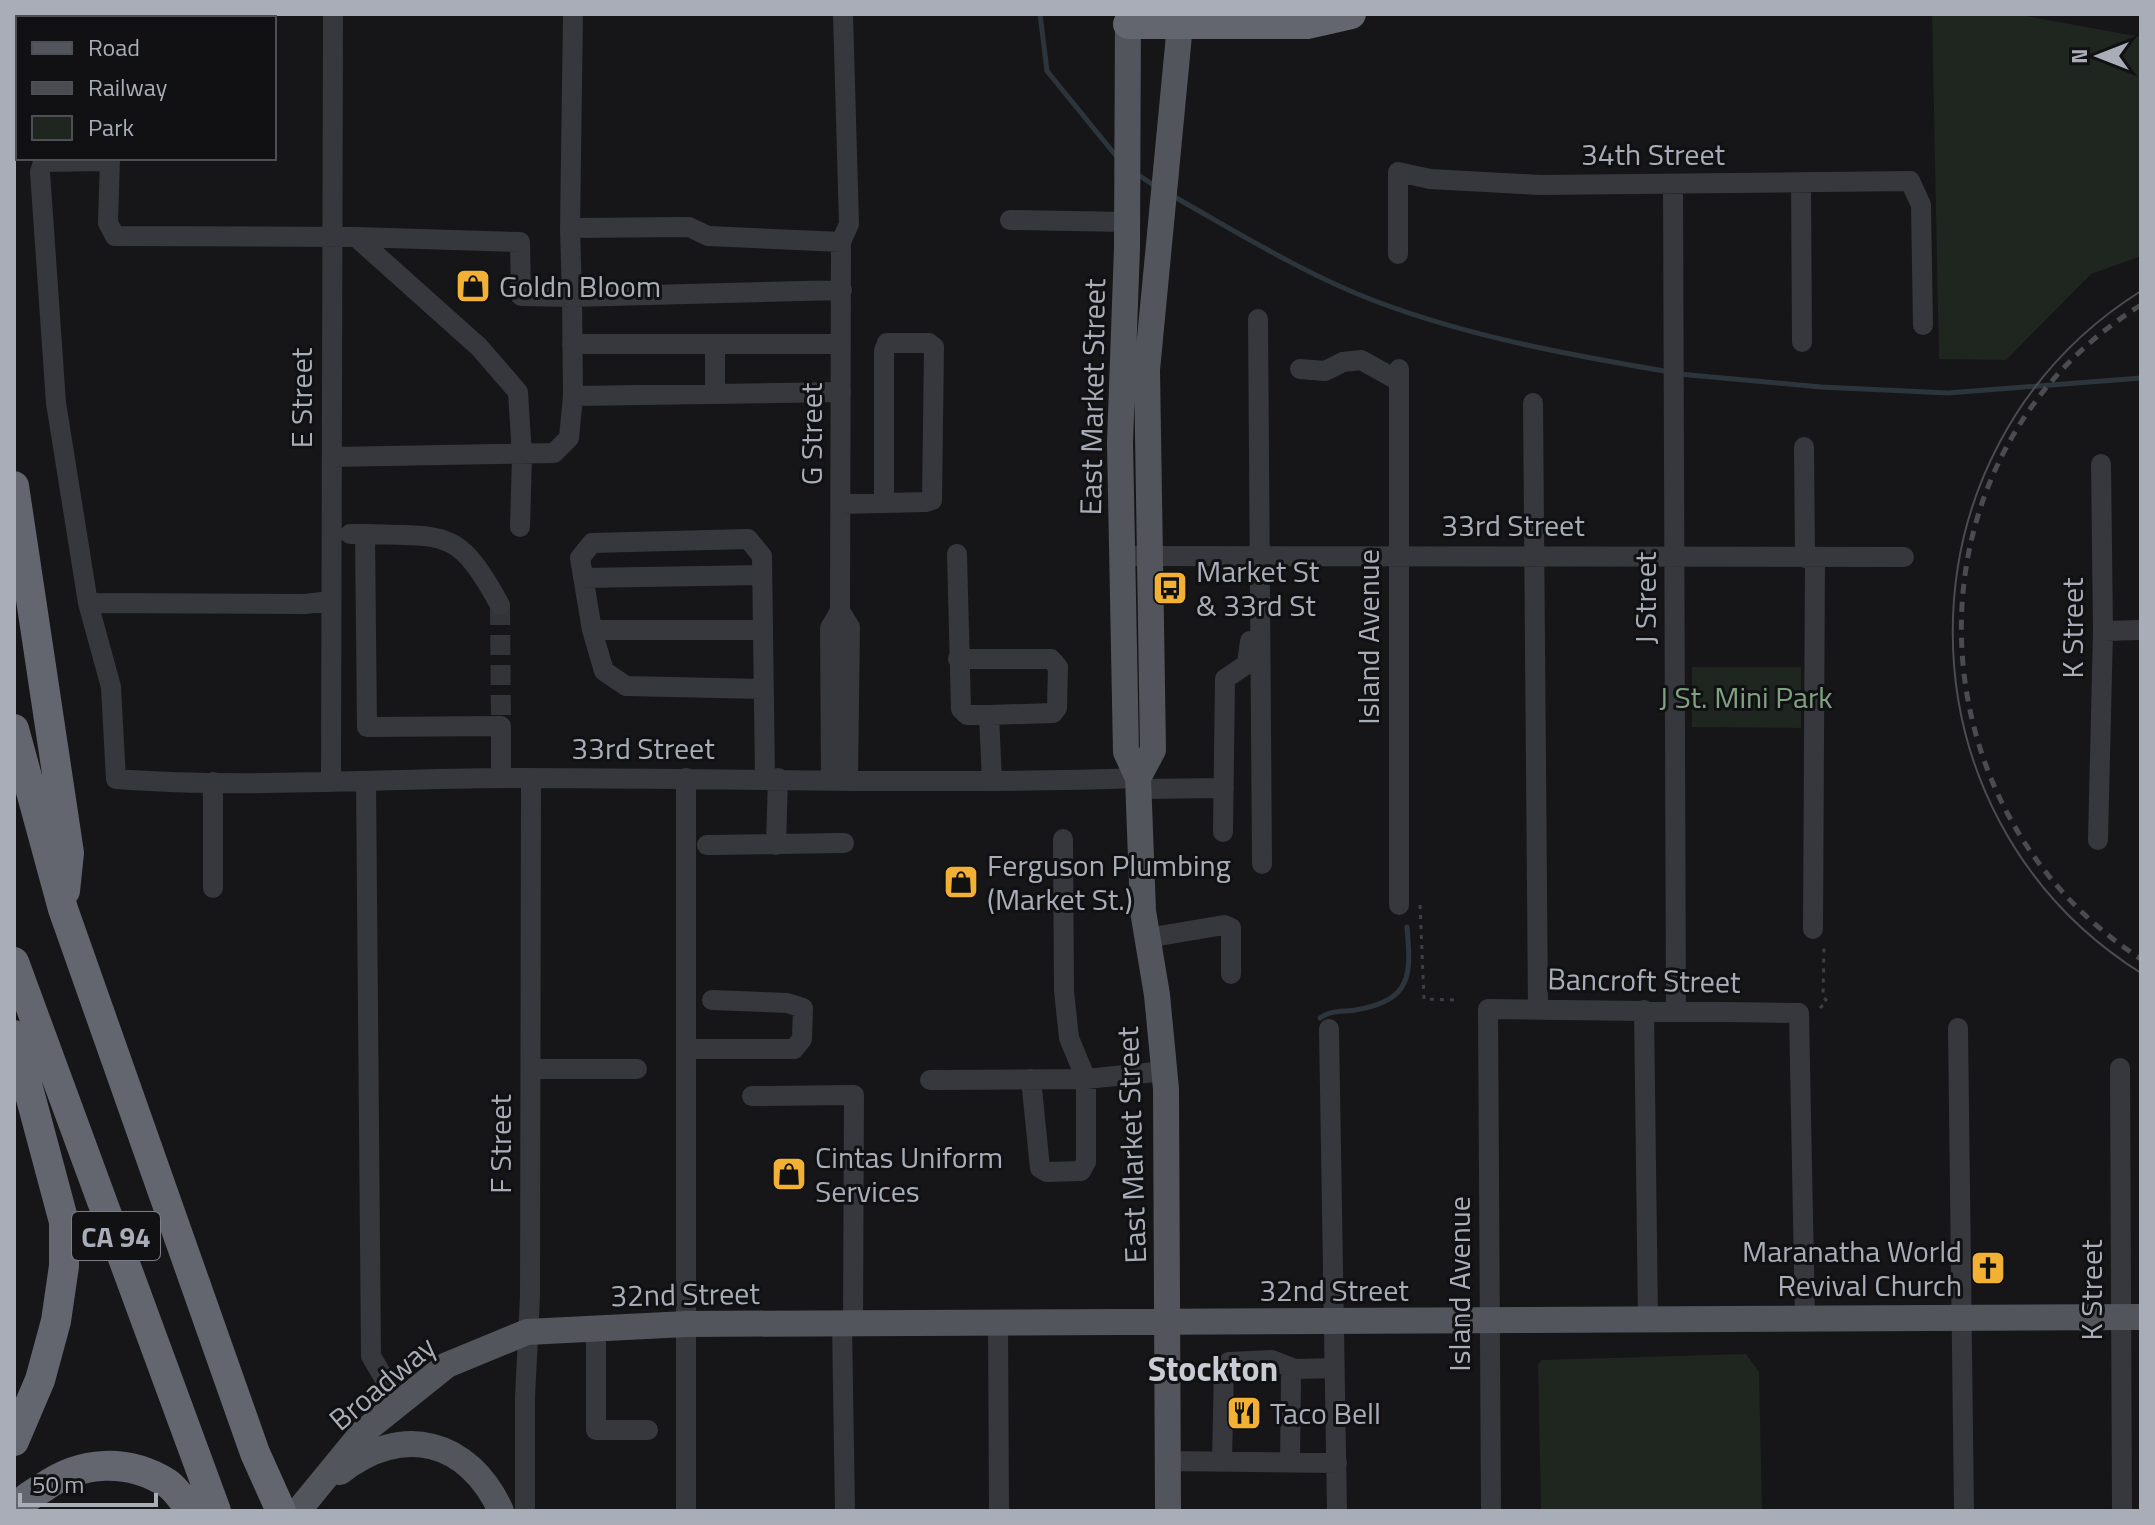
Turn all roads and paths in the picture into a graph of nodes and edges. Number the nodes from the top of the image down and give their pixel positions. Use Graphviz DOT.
graph roads {
  1 [pos="333,14"];
  2 [pos="573,14"];
  3 [pos="843,14"];
  4 [pos="1351,14"];
  5 [pos="1128,19"];
  6 [pos="1181,19"];
  7 [pos="88,160"];
  8 [pos="110,160"];
  9 [pos="1801,183"];
  10 [pos="1673,185"];
  11 [pos="1010,220"];
  12 [pos="1127,222"];
  13 [pos="570,228"];
  14 [pos="330,236"];
  15 [pos="356,237"];
  16 [pos="841,250"];
  17 [pos="1398,254"];
  18 [pos="842,290"];
  19 [pos="572,297"];
  20 [pos="1258,319"];
  21 [pos="1923,325"];
  22 [pos="1802,342"];
  23 [pos="572,344"];
  24 [pos="715,344"];
  25 [pos="841,344"];
  26 [pos="1300,369"];
  27 [pos="841,392"];
  28 [pos="715,394"];
  29 [pos="573,396"];
  30 [pos="1533,403"];
  31 [pos="1804,447"];
  32 [pos="522,456"];
  33 [pos="332,457"];
  34 [pos="2101,464"];
  35 [pos="14,486"];
  36 [pos="884,503"];
  37 [pos="841,504"];
  38 [pos="520,527"];
  39 [pos="957,554"];
  40 [pos="1255,554"];
  41 [pos="1398,554"];
  42 [pos="1149,555"];
  43 [pos="1534,555"];
  44 [pos="1121,556"];
  45 [pos="1675,557"];
  46 [pos="1904,557"];
  47 [pos="1810,558"];
  48 [pos="762,575"];
  49 [pos="583,578"];
  50 [pos="330,601"];
  51 [pos="88,603"];
  52 [pos="500,605"];
  53 [pos="592,630"];
  54 [pos="763,630"];
  55 [pos="2141,630"];
  56 [pos="2103,631"];
  57 [pos="958,659"];
  58 [pos="763,689"];
  59 [pos="989,715"];
  60 [pos="14,729"];
  61 [pos="501,778"];
  62 [pos="531,778"];
  63 [pos="686,778"];
  64 [pos="771,778"];
  65 [pos="839,779"];
  66 [pos="366,781"];
  67 [pos="992,781"];
  68 [pos="213,782"];
  69 [pos="331,782"];
  70 [pos="1138,784"];
  71 [pos="1224,788"];
  72 [pos="1223,832"];
  73 [pos="1063,839"];
  74 [pos="2098,840"];
  75 [pos="844,843"];
  76 [pos="707,845"];
  77 [pos="776,845"];
  78 [pos="1262,864"];
  79 [pos="213,888"];
  80 [pos="1399,905"];
  81 [pos="1420,905"];
  82 [pos="63,909"];
  83 [pos="1818,932"];
  84 [pos="1147,938"];
  85 [pos="14,962"];
  86 [pos="1231,974"];
  87 [pos="712,1000"];
  88 [pos="1454,1000"];
  89 [pos="1820,1008"];
  90 [pos="1488,1009"];
  91 [pos="1538,1009"];
  92 [pos="1644,1010"];
  93 [pos="1676,1011"];
  94 [pos="1958,1028"];
  95 [pos="1329,1029"];
  96 [pos="14,1035"];
  97 [pos="686,1049"];
  98 [pos="2120,1068"];
  99 [pos="531,1069"];
  100 [pos="637,1069"];
  101 [pos="1165,1071"];
  102 [pos="1031,1079"];
  103 [pos="1086,1079"];
  104 [pos="930,1080"];
  105 [pos="752,1096"];
  106 [pos="1963,1318"];
  107 [pos="2131,1318"];
  108 [pos="1648,1320"];
  109 [pos="1805,1320"];
  110 [pos="1490,1321"];
  111 [pos="1334,1322"];
  112 [pos="998,1323"];
  113 [pos="1167,1323"];
  114 [pos="686,1324"];
  115 [pos="848,1324"];
  116 [pos="596,1328"];
  117 [pos="527,1332"];
  118 [pos="1334,1368"];
  119 [pos="1295,1369"];
  120 [pos="399,1404"];
  121 [pos="2131,1406"];
  122 [pos="648,1430"];
  123 [pos="14,1441"];
  124 [pos="1168,1461"];
  125 [pos="1222,1461"];
  126 [pos="1290,1462"];
  127 [pos="1337,1463"];
  128 [pos="305,1503"];
  129 [pos="16,1511"];
  130 [pos="192,1511"];
  131 [pos="216,1511"];
  132 [pos="281,1511"];
  133 [pos="501,1511"];
  134 [pos="525,1511"];
  135 [pos="686,1511"];
  136 [pos="845,1511"];
  137 [pos="999,1511"];
  138 [pos="1168,1511"];
  139 [pos="1337,1511"];
  140 [pos="1491,1511"];
  141 [pos="1964,1511"];
  142 [pos="2122,1511"];
  1 -- 14 [label="street, E Street"];
  2 -- 13 [label="street"];
  3 -- 16 [label="street, G Street"];
  4 -- 6 [label="highway"];
  5 -- 6 [label="highway"];
  5 -- 12 [label="main road, East Market Street"];
  6 -- 42 [label="main road, East Market Street"];
  7 -- 51 [label="street"];
  8 -- 14 [label="street"];
  9 -- 10 [label="street, 34th Street"];
  9 -- 21 [label="street, 34th Street"];
  9 -- 22 [label="street"];
  10 -- 17 [label="street, 34th Street"];
  10 -- 45 [label="street, J Street"];
  11 -- 12 [label="street"];
  12 -- 44 [label="main road, East Market Street"];
  13 -- 16 [label="street"];
  13 -- 19 [label="street"];
  14 -- 15 [label="street"];
  14 -- 33 [label="street, E Street"];
  15 -- 19 [label="street"];
  15 -- 32 [label="street"];
  16 -- 18 [label="street, G Street"];
  18 -- 19 [label="street"];
  18 -- 25 [label="street, G Street"];
  19 -- 23 [label="street"];
  20 -- 40 [label="street"];
  23 -- 24 [label="street"];
  23 -- 29 [label="street"];
  24 -- 25 [label="street"];
  24 -- 28 [label="street"];
  25 -- 27 [label="street, G Street"];
  26 -- 41 [label="street, Island Avenue"];
  27 -- 28 [label="street"];
  27 -- 37 [label="street, G Street"];
  28 -- 29 [label="street"];
  29 -- 32 [label="street"];
  30 -- 43 [label="street"];
  31 -- 47 [label="street"];
  32 -- 33 [label="street"];
  32 -- 38 [label="street"];
  33 -- 50 [label="street, E Street"];
  34 -- 56 [label="street, K Street"];
  35 -- 82 [label="highway"];
  36 -- 36 [label="street"];
  36 -- 37 [label="street"];
  37 -- 65 [label="street, G Street"];
  39 -- 57 [label="street"];
  40 -- 41 [label="street, 33rd Street"];
  40 -- 42 [label="street, 33rd Street"];
  40 -- 71 [label="street"];
  40 -- 78 [label="street"];
  41 -- 43 [label="street, 33rd Street"];
  41 -- 80 [label="street, Island Avenue"];
  42 -- 44 [label="street, 33rd Street"];
  42 -- 70 [label="main road, East Market Street"];
  43 -- 45 [label="street, 33rd Street"];
  43 -- 91 [label="street"];
  44 -- 70 [label="main road, East Market Street"];
  45 -- 47 [label="street, 33rd Street"];
  45 -- 93 [label="street, J Street"];
  46 -- 47 [label="street, 33rd Street"];
  47 -- 83 [label="street"];
  48 -- 49 [label="street"];
  48 -- 49 [label="street"];
  48 -- 54 [label="street"];
  49 -- 53 [label="street"];
  50 -- 51 [label="street"];
  50 -- 69 [label="street, E Street"];
  51 -- 68 [label="street, 33rd Street"];
  52 -- 61 [label="street"];
  53 -- 54 [label="street"];
  53 -- 58 [label="street"];
  54 -- 58 [label="street"];
  55 -- 56 [label="street"];
  56 -- 74 [label="street, K Street"];
  57 -- 59 [label="street"];
  57 -- 59 [label="street"];
  58 -- 64 [label="street"];
  59 -- 67 [label="street"];
  60 -- 82 [label="highway, CA 94"];
  61 -- 62 [label="street, 33rd Street"];
  61 -- 66 [label="street, 33rd Street"];
  62 -- 63 [label="street, 33rd Street"];
  62 -- 99 [label="street, F Street"];
  63 -- 64 [label="street, 33rd Street"];
  63 -- 97 [label="street"];
  64 -- 65 [label="street, 33rd Street"];
  64 -- 77 [label="street"];
  65 -- 67 [label="street, 33rd Street"];
  66 -- 69 [label="street, 33rd Street"];
  66 -- 120 [label="street"];
  67 -- 70 [label="street, 33rd Street"];
  68 -- 69 [label="street, 33rd Street"];
  68 -- 79 [label="street"];
  70 -- 71 [label="street, 33rd Street"];
  70 -- 84 [label="main road, East Market Street"];
  71 -- 72 [label="street"];
  73 -- 103 [label="street"];
  75 -- 77 [label="street"];
  76 -- 77 [label="street"];
  81 -- 88 [label="path"];
  82 -- 132 [label="highway, CA 94"];
  83 -- 89 [label="path"];
  84 -- 86 [label="street"];
  84 -- 101 [label="main road, East Market Street"];
  85 -- 131 [label="highway, CA 94"];
  87 -- 97 [label="street"];
  90 -- 91 [label="street, Bancroft Street"];
  90 -- 110 [label="street, Island Avenue"];
  91 -- 92 [label="street, Bancroft Street"];
  92 -- 93 [label="street, Bancroft Street"];
  92 -- 108 [label="street"];
  93 -- 109 [label="street, Bancroft Street"];
  94 -- 106 [label="street"];
  95 -- 111 [label="street"];
  96 -- 123 [label="highway"];
  97 -- 114 [label="street"];
  98 -- 107 [label="street, K Street"];
  99 -- 100 [label="street"];
  99 -- 117 [label="street, F Street"];
  101 -- 103 [label="street"];
  101 -- 113 [label="main road, East Market Street"];
  102 -- 103 [label="street"];
  102 -- 103 [label="street"];
  102 -- 104 [label="street"];
  105 -- 115 [label="street"];
  106 -- 107 [label="main road, 32nd Street"];
  106 -- 109 [label="main road, 32nd Street"];
  106 -- 141 [label="street"];
  107 -- 121 [label="street, K Street"];
  108 -- 109 [label="main road, 32nd Street"];
  108 -- 110 [label="main road, 32nd Street"];
  110 -- 111 [label="main road, 32nd Street"];
  110 -- 140 [label="street, Island Avenue"];
  111 -- 113 [label="main road, 32nd Street"];
  111 -- 118 [label="street"];
  112 -- 113 [label="main road, 32nd Street"];
  112 -- 115 [label="main road, 32nd Street"];
  112 -- 137 [label="street"];
  113 -- 124 [label="main road, East Market Street"];
  114 -- 115 [label="main road, 32nd Street"];
  114 -- 116 [label="main road, 32nd Street"];
  114 -- 135 [label="street"];
  115 -- 136 [label="street"];
  116 -- 117 [label="main road, 32nd Street"];
  116 -- 122 [label="street"];
  117 -- 120 [label="main road, Broadway"];
  117 -- 134 [label="street, F Street"];
  118 -- 119 [label="street"];
  118 -- 127 [label="street"];
  119 -- 125 [label="street"];
  119 -- 126 [label="street"];
  120 -- 128 [label="main road, Broadway"];
  121 -- 142 [label="street, K Street"];
  124 -- 125 [label="street"];
  124 -- 138 [label="main road, East Market Street"];
  125 -- 126 [label="street"];
  126 -- 127 [label="street"];
  127 -- 139 [label="street"];
  128 -- 133 [label="main road"];
  129 -- 130 [label="highway"];
}
